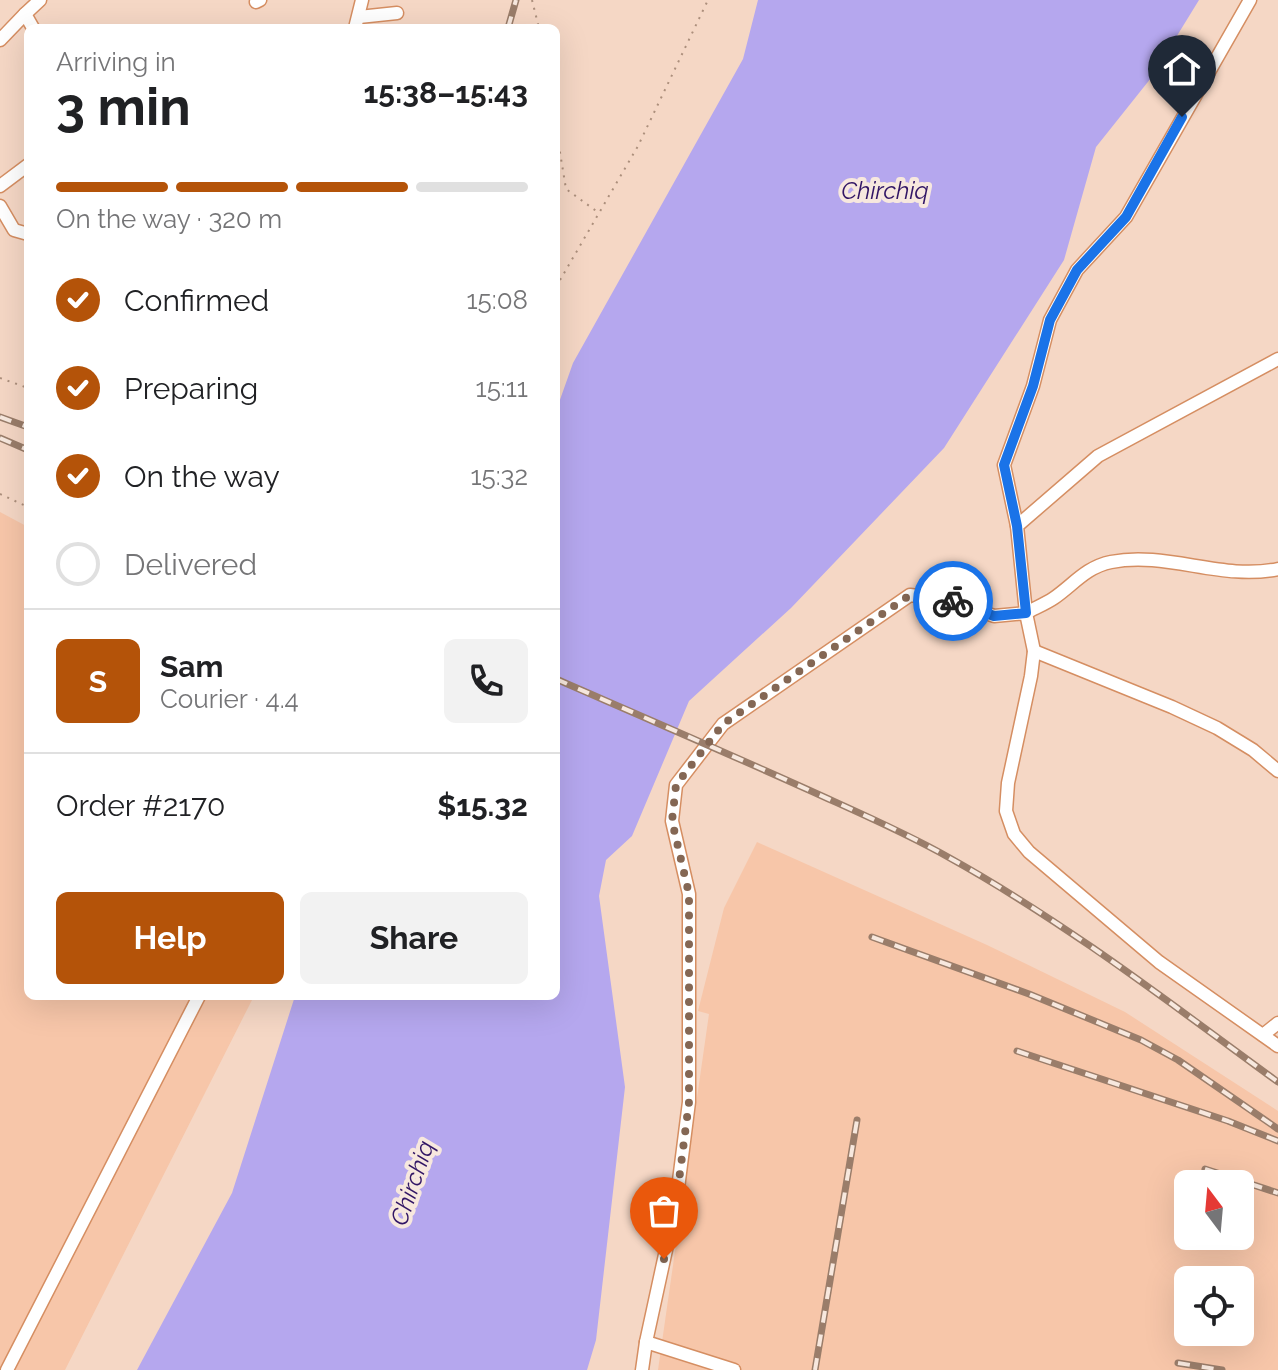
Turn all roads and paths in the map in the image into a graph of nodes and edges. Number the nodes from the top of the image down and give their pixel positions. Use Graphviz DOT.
graph roads {
  1 [pos="40,0"];
  2 [pos="362,0"];
  3 [pos="532,0"];
  4 [pos="708,0"];
  5 [pos="1250,0"];
  6 [pos="397,13"];
  7 [pos="25,14"];
  8 [pos="357,22"];
  9 [pos="31,24"];
  10 [pos="538,24"];
  11 [pos="0,40"];
  12 [pos="560,152"];
  13 [pos="24,168"];
  14 [pos="0,186"];
  15 [pos="0,206"];
  16 [pos="599,213"];
  17 [pos="24,233"];
  18 [pos="560,280"];
  19 [pos="1278,359"];
  20 [pos="0,378"];
  21 [pos="24,387"];
  22 [pos="0,494"];
  23 [pos="24,505"];
  24 [pos="1017,526"];
  25 [pos="1278,569"];
  26 [pos="1026,613"];
  27 [pos="1034,651"];
  28 [pos="1278,771"];
  29 [pos="197,1000"];
  30 [pos="1278,1023"];
  31 [pos="1263,1035"];
  32 [pos="1278,1046"];
  33 [pos="646,1342"];
  34 [pos="7,1370"];
  35 [pos="642,1370"];
  36 [pos="734,1370"];
  1 -- 7 [label="street"];
  2 -- 8 [label="street"];
  3 -- 10 [label="path"];
  4 -- 16 [label="path"];
  5 -- 24 [label="street"];
  6 -- 8 [label="street"];
  7 -- 9 [label="street"];
  7 -- 11 [label="street"];
  12 -- 16 [label="path"];
  13 -- 14 [label="street"];
  15 -- 17 [label="street"];
  16 -- 18 [label="path"];
  19 -- 24 [label="street"];
  20 -- 21 [label="path"];
  22 -- 23 [label="path"];
  24 -- 26 [label="street"];
  25 -- 26 [label="street"];
  26 -- 27 [label="street"];
  26 -- 33 [label="street"];
  27 -- 28 [label="street"];
  27 -- 31 [label="street"];
  29 -- 34 [label="street"];
  30 -- 31 [label="street"];
  31 -- 32 [label="street"];
  33 -- 35 [label="street"];
  33 -- 36 [label="street"];
}
